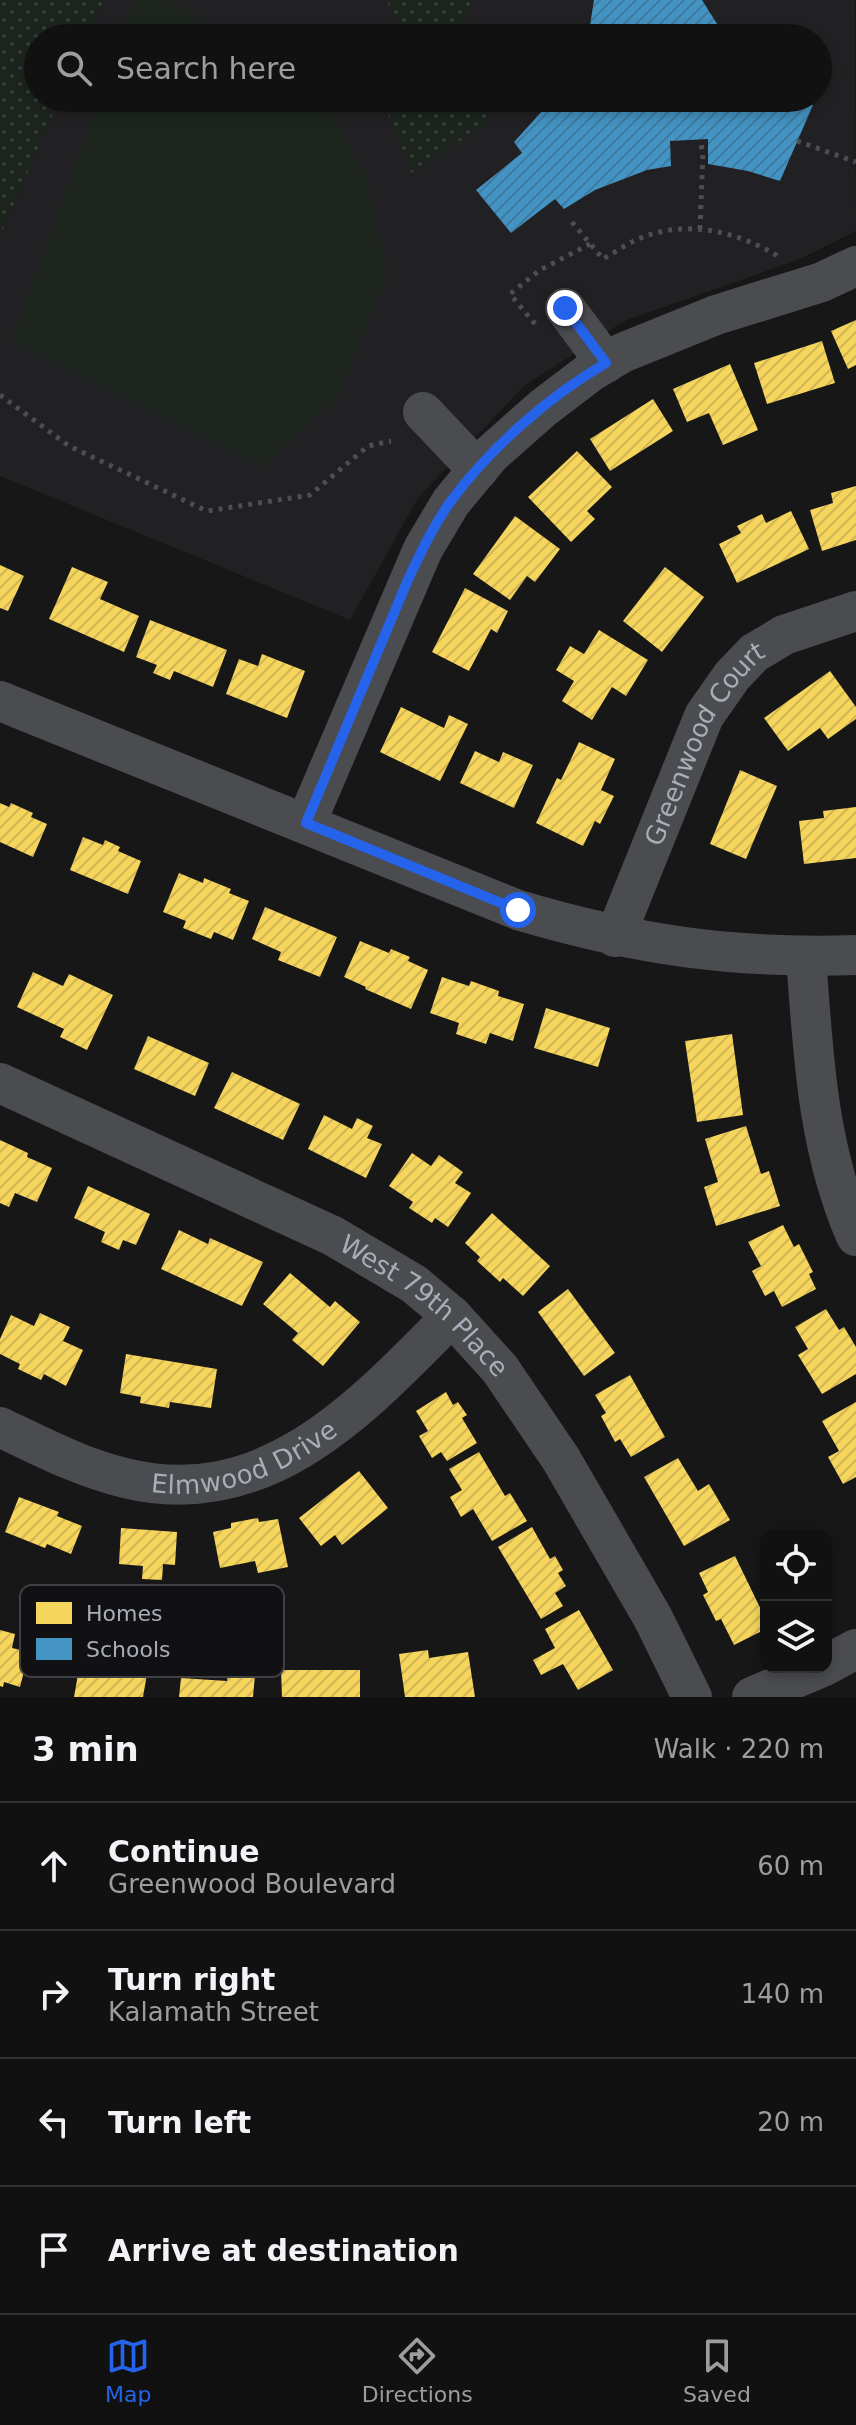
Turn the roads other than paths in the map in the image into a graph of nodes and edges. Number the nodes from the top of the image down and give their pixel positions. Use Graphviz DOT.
graph roads {
  1 [pos="856,266"];
  2 [pos="551,317"];
  3 [pos="606,363"];
  4 [pos="423,412"];
  5 [pos="478,470"];
  6 [pos="856,611"];
  7 [pos="0,701"];
  8 [pos="306,823"];
  9 [pos="615,937"];
  10 [pos="856,955"];
  11 [pos="806,956"];
  12 [pos="0,1083"];
  13 [pos="856,1236"];
  14 [pos="452,1316"];
  15 [pos="0,1427"];
  16 [pos="856,1649"];
  17 [pos="832,1662"];
  18 [pos="808,1673"];
  19 [pos="692,1697"];
  20 [pos="752,1697"];
  1 -- 3 [label="street"];
  2 -- 3 [label="street"];
  3 -- 5 [label="street"];
  4 -- 5 [label="street"];
  5 -- 8 [label="street"];
  6 -- 9 [label="street, Greenwood Court"];
  7 -- 8 [label="street"];
  8 -- 9 [label="street"];
  9 -- 11 [label="street"];
  10 -- 11 [label="street"];
  11 -- 13 [label="street"];
  12 -- 14 [label="street, West 79th Place"];
  14 -- 15 [label="street, Elmwood Drive"];
  14 -- 19 [label="street, West 79th Place"];
  16 -- 17 [label="street"];
  18 -- 20 [label="street"];
}
